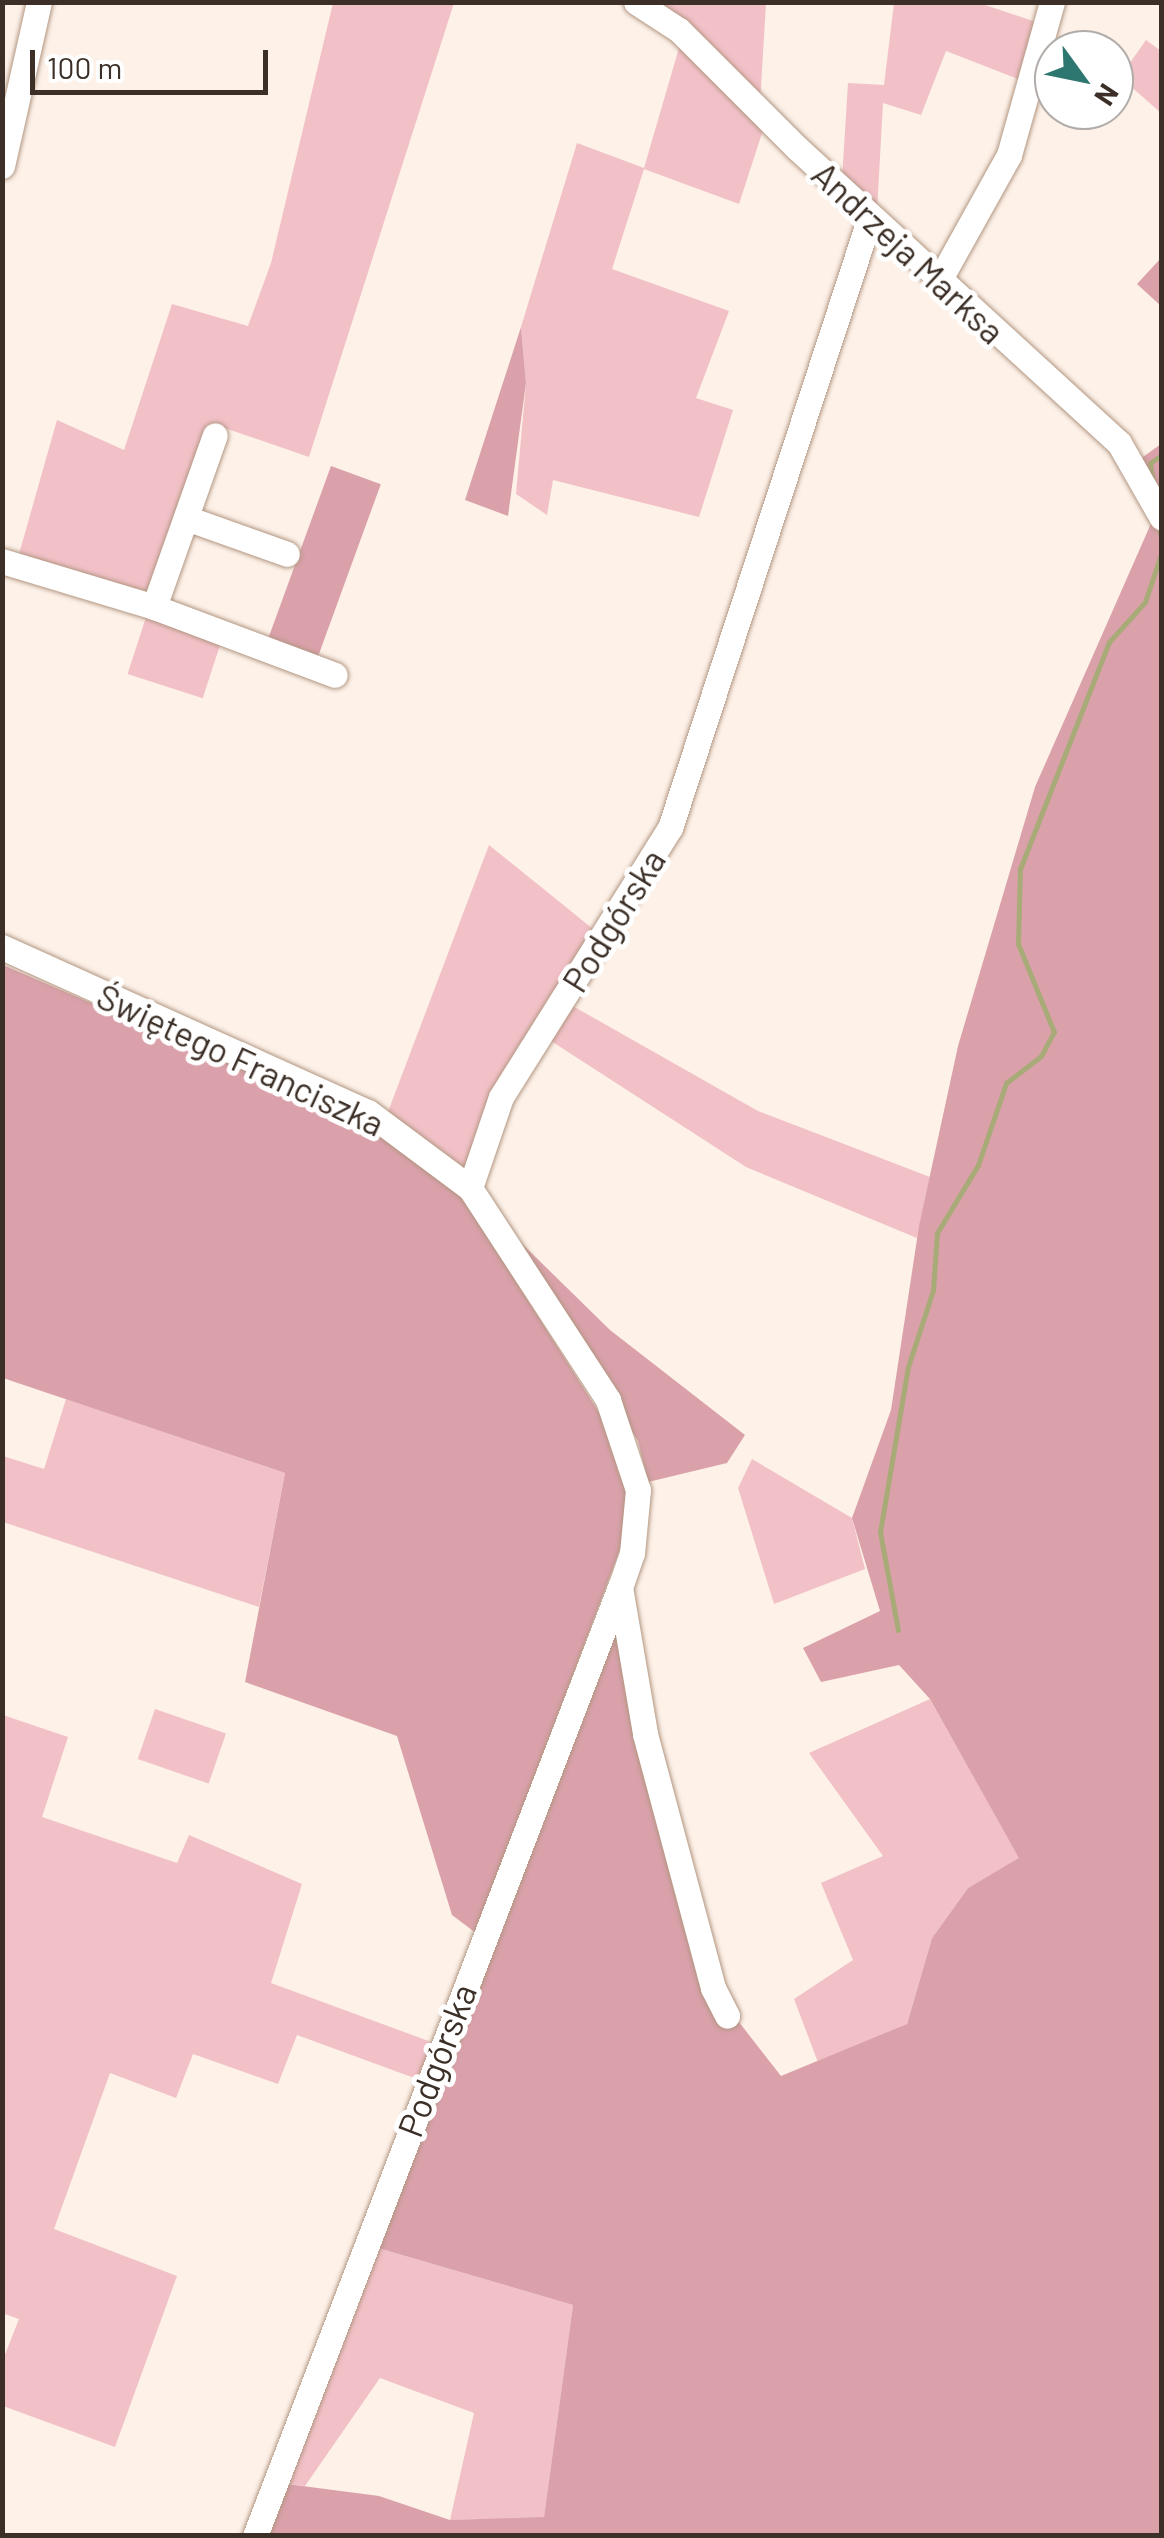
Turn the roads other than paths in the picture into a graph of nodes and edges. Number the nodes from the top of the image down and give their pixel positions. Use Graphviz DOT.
graph roads {
  1 [pos="40,2"];
  2 [pos="636,2"];
  3 [pos="1052,2"];
  4 [pos="2,166"];
  5 [pos="870,217"];
  6 [pos="940,279"];
  7 [pos="216,434"];
  8 [pos="186,518"];
  9 [pos="1162,518"];
  10 [pos="287,554"];
  11 [pos="2,561"];
  12 [pos="154,607"];
  13 [pos="335,675"];
  14 [pos="2,948"];
  15 [pos="470,1188"];
  16 [pos="620,1586"];
  17 [pos="727,2016"];
  18 [pos="255,2536"];
  1 -- 4 [label="street"];
  2 -- 5 [label="street, Andrzeja Marksa"];
  3 -- 6 [label="street"];
  5 -- 6 [label="street, Andrzeja Marksa"];
  5 -- 15 [label="street, Podgórska"];
  6 -- 9 [label="street, Andrzeja Marksa"];
  7 -- 8 [label="street"];
  8 -- 10 [label="street"];
  8 -- 12 [label="street"];
  11 -- 12 [label="street"];
  12 -- 13 [label="street"];
  14 -- 15 [label="street, Świętego Franciszka"];
  15 -- 16 [label="street, Podgórska"];
  16 -- 17 [label="street, Podgórska"];
  16 -- 18 [label="street, Podgórska"];
}
